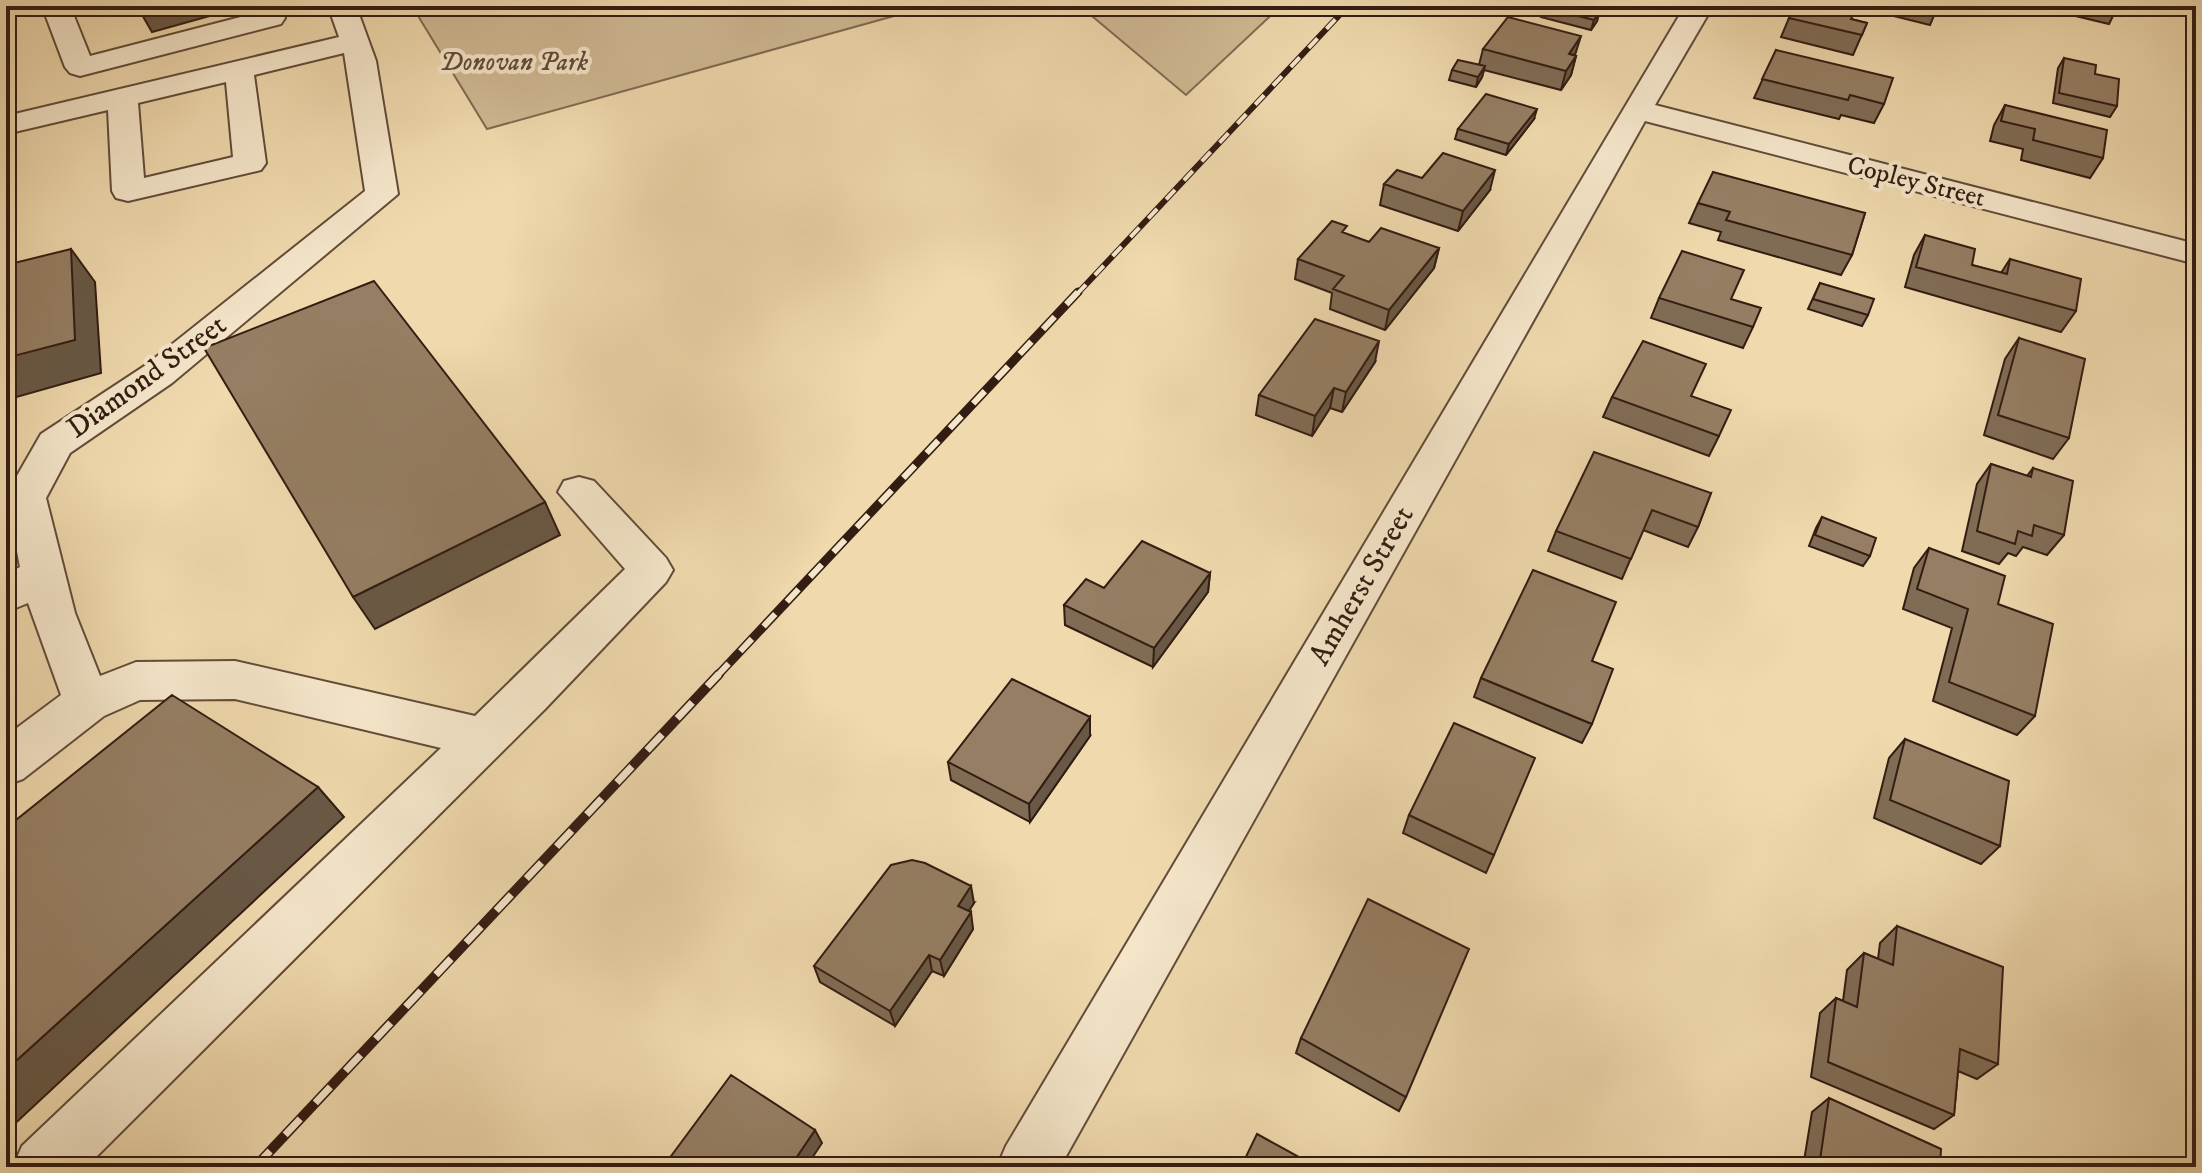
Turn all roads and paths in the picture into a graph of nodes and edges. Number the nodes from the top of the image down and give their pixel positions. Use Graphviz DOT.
graph roads {
  1 [pos="56,6"];
  2 [pos="267,6"];
  3 [pos="342,6"];
  4 [pos="1699,6"];
  5 [pos="355,42"];
  6 [pos="239,70"];
  7 [pos="123,97"];
  8 [pos="1637,110"];
  9 [pos="6,125"];
  10 [pos="2196,254"];
  11 [pos="55,444"];
  12 [pos="6,466"];
  13 [pos="579,492"];
  14 [pos="44,574"];
  15 [pos="6,595"];
  16 [pos="87,702"];
  17 [pos="483,738"];
  18 [pos="6,764"];
  19 [pos="43,1167"];
  20 [pos="1027,1167"];
  1 -- 2 [label="street"];
  3 -- 5 [label="street, Diamond Street"];
  4 -- 8 [label="street, Amherst Street"];
  5 -- 6 [label="street"];
  5 -- 11 [label="street, Diamond Street"];
  6 -- 7 [label="street"];
  6 -- 7 [label="street"];
  7 -- 9 [label="street"];
  8 -- 10 [label="street, Copley Street"];
  8 -- 20 [label="street, Amherst Street"];
  11 -- 12 [label="street"];
  11 -- 14 [label="street, Diamond Street"];
  13 -- 17 [label="street"];
  14 -- 15 [label="street"];
  14 -- 16 [label="street, Diamond Street"];
  16 -- 17 [label="street"];
  16 -- 18 [label="street"];
  17 -- 19 [label="street"];
}
